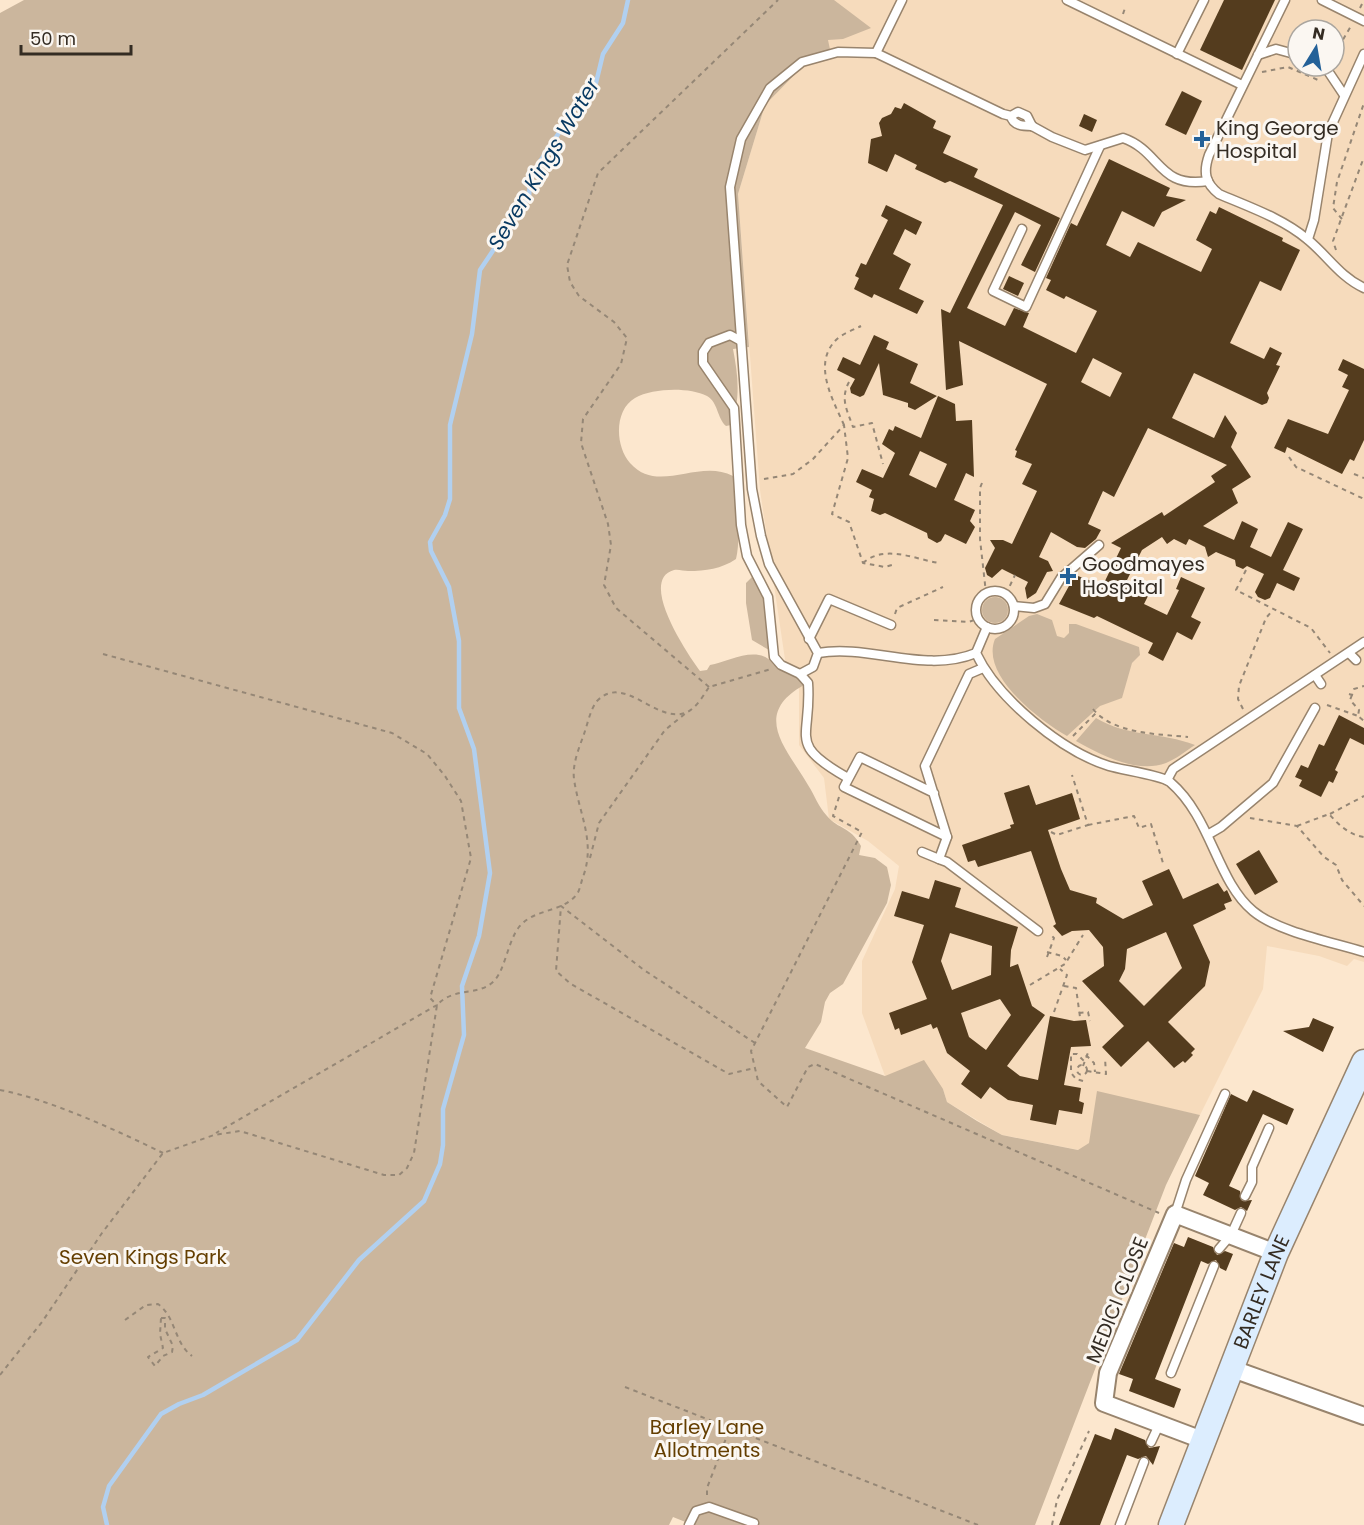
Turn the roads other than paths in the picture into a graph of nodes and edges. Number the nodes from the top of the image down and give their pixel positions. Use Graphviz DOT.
graph roads {
  1 [pos="902,0"];
  2 [pos="1067,0"];
  3 [pos="1203,0"];
  4 [pos="1285,0"];
  5 [pos="1322,0"];
  6 [pos="1364,21"];
  7 [pos="1286,52"];
  8 [pos="876,53"];
  9 [pos="1178,54"];
  10 [pos="1364,54"];
  11 [pos="1258,55"];
  12 [pos="1333,78"];
  13 [pos="1242,85"];
  14 [pos="1344,95"];
  15 [pos="1100,146"];
  16 [pos="1208,181"];
  17 [pos="1022,229"];
  18 [pos="1308,239"];
  19 [pos="1364,288"];
  20 [pos="741,341"];
  21 [pos="1099,544"];
  22 [pos="1014,606"];
  23 [pos="891,625"];
  24 [pos="987,627"];
  25 [pos="809,639"];
  26 [pos="1364,642"];
  27 [pos="976,653"];
  28 [pos="1349,653"];
  29 [pos="818,654"];
  30 [pos="1356,660"];
  31 [pos="983,668"];
  32 [pos="800,674"];
  33 [pos="1315,675"];
  34 [pos="1321,684"];
  35 [pos="1315,708"];
  36 [pos="1167,780"];
  37 [pos="846,782"];
  38 [pos="934,793"];
  39 [pos="1209,834"];
  40 [pos="947,837"];
  41 [pos="922,852"];
  42 [pos="939,859"];
  43 [pos="1042,930"];
  44 [pos="1364,952"];
  45 [pos="1364,1062"];
  46 [pos="1226,1094"];
  47 [pos="1269,1128"];
  48 [pos="1245,1196"];
  49 [pos="1241,1213"];
  50 [pos="1174,1216"];
  51 [pos="1232,1236"];
  52 [pos="1220,1249"];
  53 [pos="1276,1252"];
  54 [pos="1214,1266"];
  55 [pos="1230,1368"];
  56 [pos="1171,1373"];
  57 [pos="1364,1416"];
  58 [pos="1159,1425"];
  59 [pos="1205,1441"];
  60 [pos="1151,1442"];
  61 [pos="1144,1462"];
  62 [pos="754,1523"];
  63 [pos="689,1525"];
  64 [pos="1120,1525"];
  65 [pos="1172,1525"];
  1 -- 8 [label="lane"];
  2 -- 9 [label="lane"];
  3 -- 9 [label="lane"];
  4 -- 11 [label="lane"];
  5 -- 6 [label="lane"];
  7 -- 11 [label="lane"];
  8 -- 15 [label="lane"];
  8 -- 20 [label="lane"];
  9 -- 13 [label="lane"];
  10 -- 14 [label="lane"];
  11 -- 13 [label="lane"];
  12 -- 14 [label="lane"];
  13 -- 16 [label="lane"];
  14 -- 18 [label="lane"];
  15 -- 16 [label="lane"];
  15 -- 17 [label="lane"];
  16 -- 18 [label="lane"];
  18 -- 19 [label="lane"];
  20 -- 25 [label="lane"];
  20 -- 32 [label="lane"];
  21 -- 22 [label="lane"];
  22 -- 24 [label="lane"];
  22 -- 24 [label="lane"];
  23 -- 25 [label="lane"];
  24 -- 27 [label="lane"];
  25 -- 29 [label="lane"];
  26 -- 28 [label="lane"];
  27 -- 29 [label="lane"];
  27 -- 31 [label="lane"];
  28 -- 30 [label="lane"];
  28 -- 33 [label="lane"];
  29 -- 32 [label="lane"];
  31 -- 36 [label="lane"];
  31 -- 38 [label="lane"];
  32 -- 37 [label="lane"];
  33 -- 34 [label="lane"];
  33 -- 36 [label="lane"];
  35 -- 39 [label="lane"];
  36 -- 39 [label="lane"];
  37 -- 38 [label="lane"];
  37 -- 40 [label="lane"];
  38 -- 40 [label="lane"];
  39 -- 44 [label="lane"];
  40 -- 42 [label="lane"];
  41 -- 42 [label="lane"];
  42 -- 43 [label="lane"];
  45 -- 53 [label="main road, BARLEY LANE"];
  46 -- 50 [label="lane"];
  47 -- 48 [label="lane"];
  49 -- 51 [label="lane"];
  50 -- 51 [label="street"];
  50 -- 58 [label="street, MEDICI CLOSE"];
  51 -- 52 [label="lane"];
  51 -- 53 [label="street"];
  53 -- 55 [label="main road, BARLEY LANE"];
  54 -- 56 [label="lane"];
  55 -- 57 [label="street"];
  55 -- 59 [label="main road, BARLEY LANE"];
  58 -- 59 [label="street, MEDICI CLOSE"];
  58 -- 60 [label="lane"];
  59 -- 65 [label="main road, BARLEY LANE"];
  61 -- 64 [label="lane"];
  62 -- 63 [label="lane"];
}
